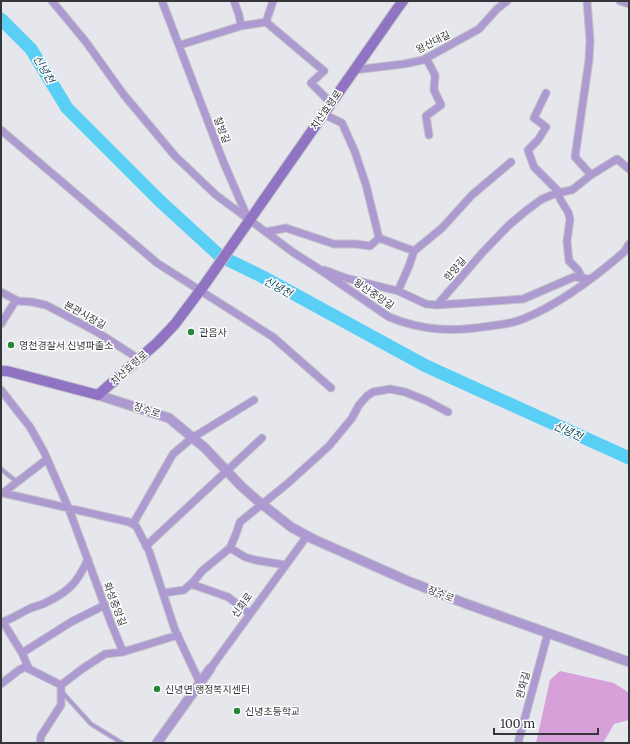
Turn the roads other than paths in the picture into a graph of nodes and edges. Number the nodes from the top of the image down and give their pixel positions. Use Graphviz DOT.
graph roads {
  1 [pos="52,1"];
  2 [pos="162,1"];
  3 [pos="234,1"];
  4 [pos="273,1"];
  5 [pos="404,1"];
  6 [pos="507,1"];
  7 [pos="586,1"];
  8 [pos="620,1"];
  9 [pos="629,4"];
  10 [pos="266,22"];
  11 [pos="241,26"];
  12 [pos="180,45"];
  13 [pos="426,58"];
  14 [pos="354,70"];
  15 [pos="546,93"];
  16 [pos="331,103"];
  17 [pos="323,114"];
  18 [pos="1,130"];
  19 [pos="429,136"];
  20 [pos="511,162"];
  21 [pos="629,169"];
  22 [pos="591,175"];
  23 [pos="559,192"];
  24 [pos="249,221"];
  25 [pos="266,232"];
  26 [pos="379,238"];
  27 [pos="629,244"];
  28 [pos="414,251"];
  29 [pos="316,267"];
  30 [pos="582,278"];
  31 [pos="590,279"];
  32 [pos="203,287"];
  33 [pos="398,291"];
  34 [pos="1,292"];
  35 [pos="16,300"];
  36 [pos="437,306"];
  37 [pos="1,324"];
  38 [pos="139,359"];
  39 [pos="1,371"];
  40 [pos="332,388"];
  41 [pos="1,390"];
  42 [pos="98,395"];
  43 [pos="254,400"];
  44 [pos="448,412"];
  45 [pos="192,438"];
  46 [pos="262,438"];
  47 [pos="47,458"];
  48 [pos="1,469"];
  49 [pos="227,472"];
  50 [pos="18,482"];
  51 [pos="2,495"];
  52 [pos="263,504"];
  53 [pos="69,509"];
  54 [pos="134,524"];
  55 [pos="306,536"];
  56 [pos="146,546"];
  57 [pos="230,548"];
  58 [pos="88,559"];
  59 [pos="285,565"];
  60 [pos="190,584"];
  61 [pos="163,594"];
  62 [pos="104,605"];
  63 [pos="249,613"];
  64 [pos="2,622"];
  65 [pos="548,633"];
  66 [pos="178,635"];
  67 [pos="124,652"];
  68 [pos="22,653"];
  69 [pos="629,662"];
  70 [pos="29,669"];
  71 [pos="210,669"];
  72 [pos="200,683"];
  73 [pos="1,684"];
  74 [pos="61,688"];
  75 [pos="40,743"];
  76 [pos="122,743"];
  77 [pos="157,743"];
  78 [pos="518,743"];
  1 -- 24 [label="street, 왕산중앙길"];
  2 -- 12 [label="street, 찰방길"];
  3 -- 11 [label="street"];
  4 -- 10 [label="street"];
  5 -- 14 [label="main road, 치산효령로"];
  6 -- 13 [label="street, 왕산대길"];
  7 -- 22 [label="street"];
  8 -- 9 [label="street"];
  10 -- 11 [label="street"];
  10 -- 16 [label="street"];
  11 -- 12 [label="street"];
  12 -- 24 [label="street, 찰방길"];
  13 -- 14 [label="street, 왕산대길"];
  13 -- 19 [label="street"];
  14 -- 16 [label="main road, 치산효령로"];
  15 -- 23 [label="street"];
  16 -- 17 [label="main road, 치산효령로"];
  17 -- 24 [label="main road, 치산효령로"];
  17 -- 26 [label="street"];
  18 -- 32 [label="street"];
  20 -- 28 [label="street"];
  21 -- 22 [label="street, 한양길"];
  22 -- 23 [label="street, 한양길"];
  23 -- 30 [label="street"];
  23 -- 36 [label="street, 한양길"];
  24 -- 25 [label="street, 왕산중앙길"];
  24 -- 32 [label="main road, 치산효령로"];
  25 -- 26 [label="street"];
  25 -- 29 [label="street, 왕산중앙길"];
  26 -- 28 [label="street"];
  27 -- 31 [label="street, 왕산중앙길"];
  28 -- 33 [label="street, 왕산중앙길"];
  29 -- 31 [label="street, 왕산중앙길"];
  29 -- 33 [label="street"];
  30 -- 31 [label="street"];
  30 -- 36 [label="street"];
  32 -- 38 [label="main road, 치산효령로"];
  32 -- 40 [label="street"];
  33 -- 36 [label="street"];
  34 -- 35 [label="street, 본관시장길"];
  35 -- 37 [label="street"];
  35 -- 38 [label="street, 본관시장길"];
  38 -- 42 [label="main road, 치산효령로"];
  39 -- 42 [label="main road, 장수로"];
  41 -- 47 [label="street, 화성중앙길"];
  42 -- 45 [label="street, 장수로"];
  43 -- 45 [label="street"];
  44 -- 52 [label="street"];
  45 -- 49 [label="street, 장수로"];
  45 -- 54 [label="street"];
  46 -- 49 [label="street"];
  47 -- 50 [label="street"];
  47 -- 53 [label="street, 화성중앙길"];
  48 -- 50 [label="lane"];
  49 -- 52 [label="street, 장수로"];
  49 -- 56 [label="street"];
  50 -- 51 [label="street"];
  51 -- 53 [label="street"];
  52 -- 55 [label="street, 장수로"];
  52 -- 57 [label="street"];
  53 -- 54 [label="street"];
  53 -- 58 [label="street, 화성중앙길"];
  54 -- 56 [label="street"];
  55 -- 59 [label="street, 신화로"];
  55 -- 65 [label="street, 장수로"];
  56 -- 61 [label="street"];
  57 -- 59 [label="street"];
  57 -- 60 [label="street"];
  58 -- 62 [label="street, 화성중앙길"];
  58 -- 64 [label="street"];
  59 -- 63 [label="street, 신화로"];
  60 -- 61 [label="street"];
  60 -- 63 [label="street"];
  61 -- 66 [label="street"];
  62 -- 67 [label="street, 화성중앙길"];
  62 -- 68 [label="street"];
  63 -- 71 [label="street, 신화로"];
  64 -- 68 [label="street"];
  65 -- 69 [label="street, 장수로"];
  65 -- 78 [label="street, 완화길"];
  66 -- 67 [label="street"];
  66 -- 72 [label="street"];
  67 -- 74 [label="street"];
  68 -- 70 [label="street"];
  70 -- 73 [label="street"];
  70 -- 74 [label="street"];
  71 -- 72 [label="street"];
  72 -- 77 [label="street"];
  74 -- 75 [label="street"];
  74 -- 76 [label="lane"];
}
